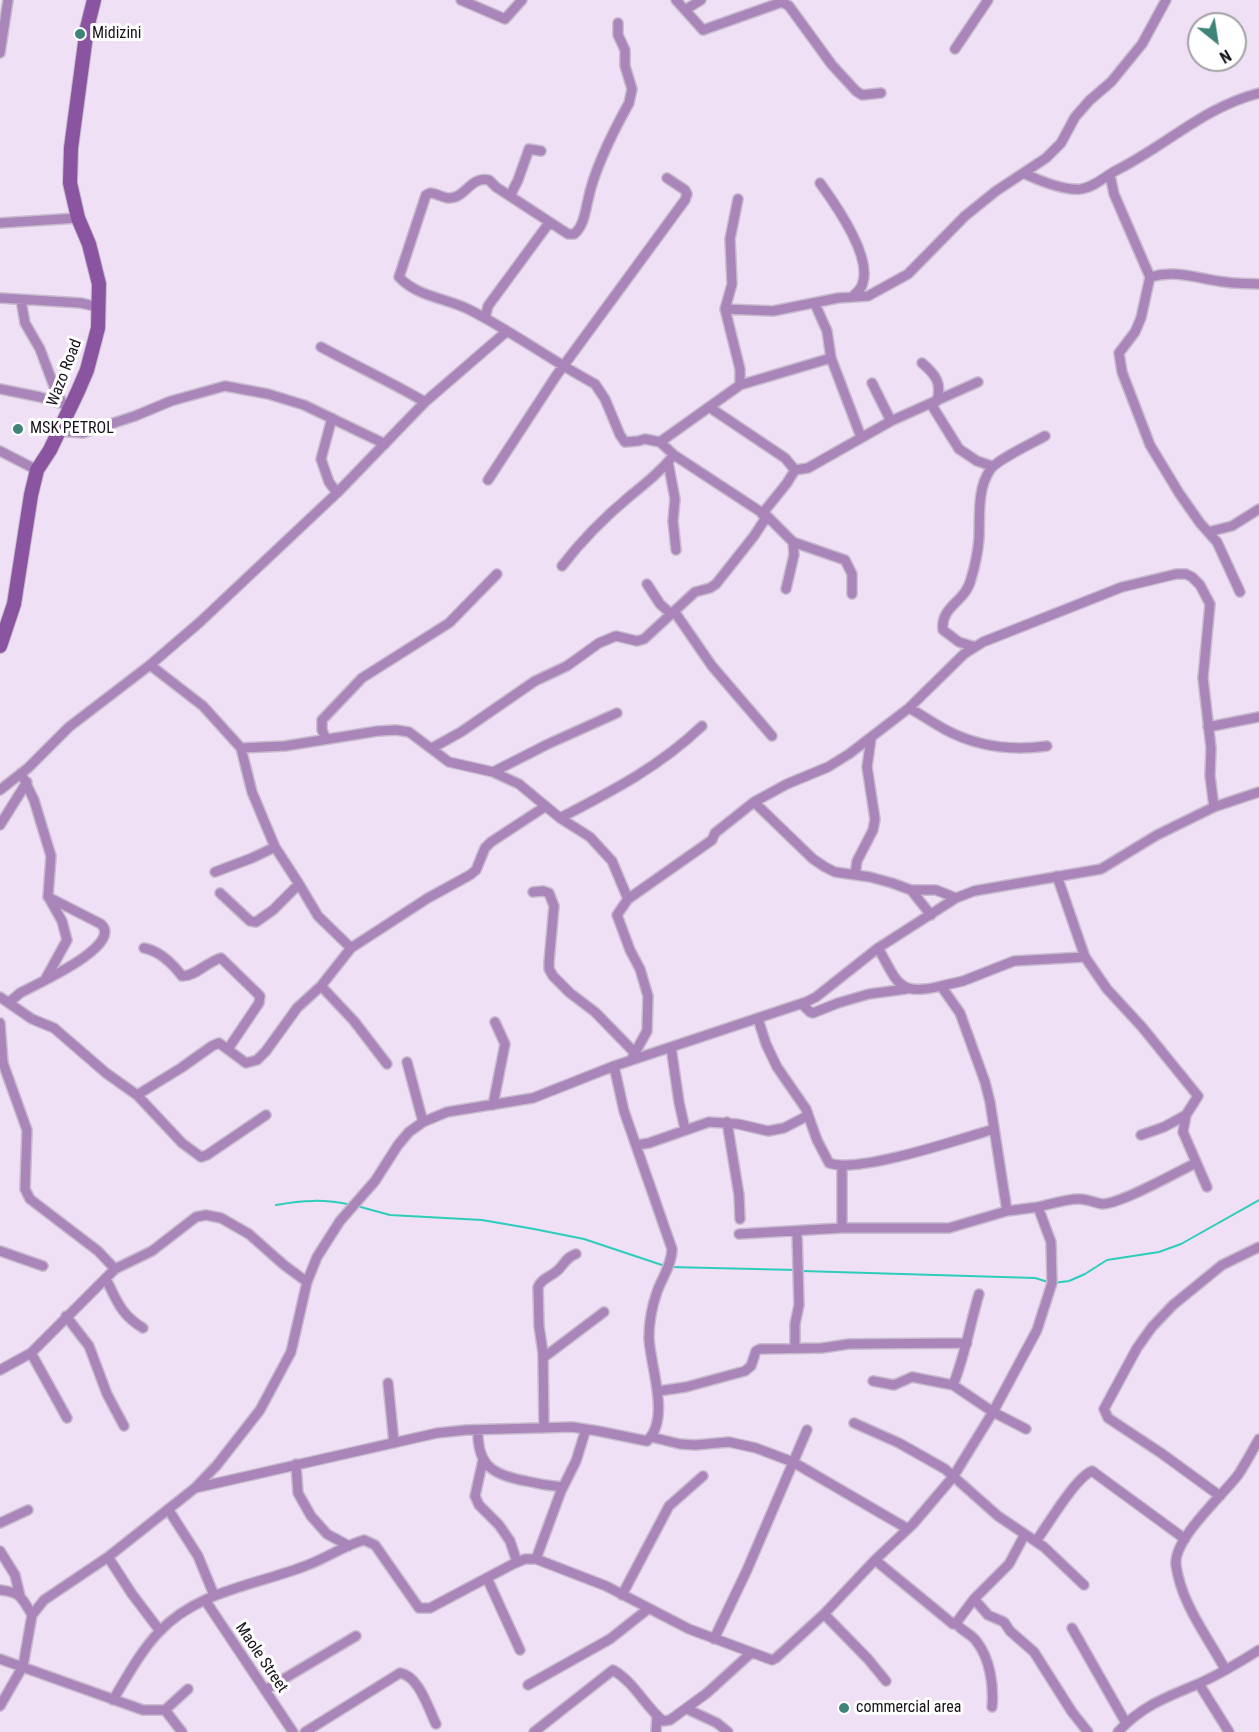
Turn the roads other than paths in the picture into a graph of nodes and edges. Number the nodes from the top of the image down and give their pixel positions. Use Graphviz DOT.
graph roads {
  1 [pos="8,0"];
  2 [pos="94,0"];
  3 [pos="461,0"];
  4 [pos="522,0"];
  5 [pos="675,0"];
  6 [pos="701,0"];
  7 [pos="988,0"];
  8 [pos="1166,0"];
  9 [pos="685,10"];
  10 [pos="618,23"];
  11 [pos="955,49"];
  12 [pos="0,53"];
  13 [pos="881,93"];
  14 [pos="1259,93"];
  15 [pos="541,151"];
  16 [pos="1023,173"];
  17 [pos="1110,175"];
  18 [pos="667,178"];
  19 [pos="820,183"];
  20 [pos="510,196"];
  21 [pos="738,199"];
  22 [pos="78,219"];
  23 [pos="0,223"];
  24 [pos="549,223"];
  25 [pos="1150,276"];
  26 [pos="1259,284"];
  27 [pos="852,297"];
  28 [pos="0,298"];
  29 [pos="21,300"];
  30 [pos="815,304"];
  31 [pos="98,307"];
  32 [pos="725,309"];
  33 [pos="485,318"];
  34 [pos="506,332"];
  35 [pos="321,347"];
  36 [pos="831,358"];
  37 [pos="922,363"];
  38 [pos="564,367"];
  39 [pos="978,382"];
  40 [pos="872,383"];
  41 [pos="740,385"];
  42 [pos="0,389"];
  43 [pos="425,402"];
  44 [pos="934,402"];
  45 [pos="67,405"];
  46 [pos="709,407"];
  47 [pos="332,418"];
  48 [pos="891,421"];
  49 [pos="59,431"];
  50 [pos="1045,436"];
  51 [pos="861,437"];
  52 [pos="660,442"];
  53 [pos="385,444"];
  54 [pos="0,451"];
  55 [pos="671,458"];
  56 [pos="992,466"];
  57 [pos="37,470"];
  58 [pos="795,470"];
  59 [pos="488,480"];
  60 [pos="338,493"];
  61 [pos="1259,509"];
  62 [pos="764,515"];
  63 [pos="1208,532"];
  64 [pos="794,542"];
  65 [pos="676,550"];
  66 [pos="562,566"];
  67 [pos="497,574"];
  68 [pos="647,584"];
  69 [pos="786,589"];
  70 [pos="1240,592"];
  71 [pos="852,594"];
  72 [pos="672,613"];
  73 [pos="0,646"];
  74 [pos="975,647"];
  75 [pos="150,665"];
  76 [pos="909,708"];
  77 [pos="617,713"];
  78 [pos="1259,717"];
  79 [pos="702,726"];
  80 [pos="1208,727"];
  81 [pos="772,736"];
  82 [pos="326,739"];
  83 [pos="871,739"];
  84 [pos="1047,746"];
  85 [pos="241,748"];
  86 [pos="432,748"];
  87 [pos="493,772"];
  88 [pos="21,773"];
  89 [pos="27,782"];
  90 [pos="0,790"];
  91 [pos="1259,792"];
  92 [pos="754,802"];
  93 [pos="546,806"];
  94 [pos="1214,807"];
  95 [pos="560,818"];
  96 [pos="0,825"];
  97 [pos="275,847"];
  98 [pos="215,872"];
  99 [pos="855,874"];
  100 [pos="1057,876"];
  101 [pos="299,884"];
  102 [pos="911,890"];
  103 [pos="533,892"];
  104 [pos="220,893"];
  105 [pos="50,898"];
  106 [pos="956,898"];
  107 [pos="628,899"];
  108 [pos="931,915"];
  109 [pos="144,948"];
  110 [pos="351,948"];
  111 [pos="878,948"];
  112 [pos="1085,957"];
  113 [pos="45,980"];
  114 [pos="321,986"];
  115 [pos="941,986"];
  116 [pos="906,989"];
  117 [pos="0,997"];
  118 [pos="9,1002"];
  119 [pos="802,1004"];
  120 [pos="758,1019"];
  121 [pos="495,1022"];
  122 [pos="0,1023"];
  123 [pos="1,1044"];
  124 [pos="671,1047"];
  125 [pos="228,1048"];
  126 [pos="633,1057"];
  127 [pos="407,1062"];
  128 [pos="387,1064"];
  129 [pos="614,1066"];
  130 [pos="137,1095"];
  131 [pos="493,1105"];
  132 [pos="266,1115"];
  133 [pos="1186,1115"];
  134 [pos="807,1116"];
  135 [pos="423,1122"];
  136 [pos="727,1122"];
  137 [pos="685,1129"];
  138 [pos="994,1129"];
  139 [pos="1141,1135"];
  140 [pos="637,1145"];
  141 [pos="1196,1162"];
  142 [pos="842,1166"];
  143 [pos="1206,1187"];
  144 [pos="1038,1207"];
  145 [pos="1007,1211"];
  146 [pos="740,1219"];
  147 [pos="842,1228"];
  148 [pos="797,1232"];
  149 [pos="739,1234"];
  150 [pos="1259,1247"];
  151 [pos="0,1251"];
  152 [pos="576,1254"];
  153 [pos="43,1266"];
  154 [pos="115,1269"];
  155 [pos="106,1279"];
  156 [pos="307,1282"];
  157 [pos="979,1294"];
  158 [pos="604,1312"];
  159 [pos="66,1316"];
  160 [pos="143,1328"];
  161 [pos="967,1342"];
  162 [pos="795,1348"];
  163 [pos="31,1353"];
  164 [pos="543,1358"];
  165 [pos="0,1370"];
  166 [pos="873,1381"];
  167 [pos="388,1383"];
  168 [pos="953,1385"];
  169 [pos="659,1391"];
  170 [pos="993,1412"];
  171 [pos="68,1418"];
  172 [pos="854,1423"];
  173 [pos="124,1426"];
  174 [pos="544,1428"];
  175 [pos="586,1429"];
  176 [pos="1026,1429"];
  177 [pos="478,1430"];
  178 [pos="807,1430"];
  179 [pos="651,1437"];
  180 [pos="1259,1439"];
  181 [pos="394,1443"];
  182 [pos="483,1460"];
  183 [pos="793,1462"];
  184 [pos="296,1464"];
  185 [pos="703,1476"];
  186 [pos="952,1477"];
  187 [pos="563,1487"];
  188 [pos="195,1488"];
  189 [pos="1220,1496"];
  190 [pos="168,1509"];
  191 [pos="28,1510"];
  192 [pos="0,1523"];
  193 [pos="908,1529"];
  194 [pos="1025,1533"];
  195 [pos="1185,1539"];
  196 [pos="1036,1541"];
  197 [pos="349,1546"];
  198 [pos="0,1551"];
  199 [pos="108,1557"];
  200 [pos="536,1559"];
  201 [pos="875,1560"];
  202 [pos="517,1562"];
  203 [pos="487,1578"];
  204 [pos="1084,1585"];
  205 [pos="0,1590"];
  206 [pos="622,1594"];
  207 [pos="214,1595"];
  208 [pos="20,1596"];
  209 [pos="974,1599"];
  210 [pos="205,1600"];
  211 [pos="648,1609"];
  212 [pos="824,1614"];
  213 [pos="32,1615"];
  214 [pos="956,1623"];
  215 [pos="1072,1628"];
  216 [pos="160,1631"];
  217 [pos="356,1636"];
  218 [pos="714,1639"];
  219 [pos="520,1650"];
  220 [pos="1259,1650"];
  221 [pos="750,1653"];
  222 [pos="0,1659"];
  223 [pos="23,1666"];
  224 [pos="1224,1669"];
  225 [pos="886,1681"];
  226 [pos="1199,1684"];
  227 [pos="528,1685"];
  228 [pos="188,1689"];
  229 [pos="265,1690"];
  230 [pos="112,1701"];
  231 [pos="0,1706"];
  232 [pos="992,1707"];
  233 [pos="687,1709"];
  234 [pos="165,1710"];
  235 [pos="657,1716"];
  236 [pos="1126,1723"];
  237 [pos="436,1724"];
  238 [pos="182,1732"];
  239 [pos="294,1732"];
  240 [pos="305,1732"];
  241 [pos="534,1732"];
  242 [pos="656,1732"];
  243 [pos="728,1732"];
  244 [pos="1088,1732"];
  245 [pos="1118,1732"];
  246 [pos="1228,1732"];
  1 -- 12 [label="street"];
  2 -- 22 [label="main road, Wazo Road"];
  3 -- 4 [label="street"];
  5 -- 9 [label="street"];
  6 -- 9 [label="street"];
  7 -- 11 [label="street"];
  8 -- 16 [label="street"];
  9 -- 13 [label="street"];
  10 -- 24 [label="street"];
  14 -- 17 [label="street"];
  15 -- 20 [label="street"];
  16 -- 17 [label="street"];
  16 -- 27 [label="street"];
  17 -- 25 [label="street"];
  18 -- 38 [label="street"];
  19 -- 27 [label="street"];
  20 -- 24 [label="street"];
  20 -- 33 [label="street"];
  21 -- 32 [label="street"];
  22 -- 23 [label="street"];
  22 -- 31 [label="main road, Wazo Road"];
  24 -- 33 [label="street"];
  25 -- 26 [label="street"];
  25 -- 63 [label="street"];
  27 -- 30 [label="street"];
  28 -- 29 [label="street"];
  29 -- 31 [label="street"];
  29 -- 45 [label="street"];
  30 -- 32 [label="street"];
  30 -- 36 [label="street"];
  31 -- 45 [label="main road, Wazo Road"];
  32 -- 41 [label="street"];
  33 -- 34 [label="street"];
  34 -- 38 [label="street"];
  34 -- 43 [label="street"];
  35 -- 43 [label="street"];
  36 -- 41 [label="street"];
  36 -- 51 [label="street"];
  37 -- 44 [label="street"];
  38 -- 52 [label="street"];
  38 -- 59 [label="street"];
  39 -- 44 [label="street"];
  40 -- 48 [label="street"];
  41 -- 46 [label="street"];
  42 -- 45 [label="street"];
  43 -- 53 [label="street"];
  44 -- 48 [label="street"];
  44 -- 56 [label="street"];
  45 -- 49 [label="main road, Wazo Road"];
  46 -- 52 [label="street"];
  46 -- 58 [label="street"];
  47 -- 49 [label="street"];
  47 -- 53 [label="street"];
  47 -- 60 [label="street"];
  48 -- 51 [label="street"];
  49 -- 57 [label="main road, Wazo Road"];
  50 -- 56 [label="street"];
  51 -- 58 [label="street"];
  52 -- 55 [label="street"];
  53 -- 60 [label="street"];
  54 -- 57 [label="street"];
  55 -- 62 [label="street"];
  55 -- 65 [label="street"];
  55 -- 66 [label="street"];
  56 -- 74 [label="street"];
  57 -- 73 [label="main road, Wazo Road"];
  58 -- 62 [label="street"];
  60 -- 75 [label="street"];
  61 -- 63 [label="street"];
  62 -- 64 [label="street"];
  62 -- 72 [label="street"];
  63 -- 70 [label="street"];
  64 -- 69 [label="street"];
  64 -- 71 [label="street"];
  67 -- 82 [label="street"];
  68 -- 72 [label="street"];
  72 -- 81 [label="street"];
  72 -- 86 [label="street"];
  74 -- 76 [label="street"];
  74 -- 80 [label="street"];
  75 -- 85 [label="street"];
  75 -- 88 [label="street"];
  76 -- 83 [label="street"];
  76 -- 84 [label="street"];
  77 -- 87 [label="street"];
  78 -- 80 [label="street"];
  79 -- 95 [label="street"];
  80 -- 94 [label="street"];
  82 -- 85 [label="street"];
  82 -- 86 [label="street"];
  83 -- 92 [label="street"];
  83 -- 99 [label="street"];
  85 -- 97 [label="street"];
  86 -- 87 [label="street"];
  87 -- 93 [label="street"];
  88 -- 89 [label="street"];
  88 -- 90 [label="street"];
  89 -- 96 [label="street"];
  89 -- 105 [label="street"];
  91 -- 94 [label="street"];
  92 -- 99 [label="street"];
  92 -- 107 [label="street"];
  93 -- 95 [label="street"];
  93 -- 110 [label="street"];
  94 -- 100 [label="street"];
  95 -- 107 [label="street"];
  97 -- 98 [label="street"];
  97 -- 101 [label="street"];
  99 -- 102 [label="street"];
  100 -- 106 [label="street"];
  100 -- 112 [label="street"];
  101 -- 104 [label="street"];
  101 -- 110 [label="street"];
  102 -- 106 [label="street"];
  102 -- 108 [label="street"];
  103 -- 126 [label="street"];
  105 -- 113 [label="street"];
  105 -- 113 [label="street"];
  106 -- 108 [label="street"];
  107 -- 126 [label="street"];
  108 -- 111 [label="street"];
  109 -- 125 [label="street"];
  110 -- 114 [label="street"];
  111 -- 116 [label="street"];
  111 -- 119 [label="street"];
  112 -- 115 [label="street"];
  112 -- 133 [label="street"];
  113 -- 118 [label="street"];
  114 -- 125 [label="street"];
  114 -- 128 [label="street"];
  115 -- 116 [label="street"];
  115 -- 138 [label="street"];
  116 -- 119 [label="street"];
  117 -- 118 [label="street"];
  118 -- 130 [label="street"];
  119 -- 120 [label="street"];
  120 -- 124 [label="street"];
  120 -- 134 [label="street"];
  121 -- 131 [label="street"];
  122 -- 123 [label="street"];
  123 -- 154 [label="street"];
  124 -- 126 [label="street"];
  124 -- 137 [label="street"];
  125 -- 130 [label="street"];
  126 -- 129 [label="street"];
  127 -- 135 [label="street"];
  129 -- 131 [label="street"];
  129 -- 140 [label="street"];
  130 -- 132 [label="street"];
  131 -- 135 [label="street"];
  133 -- 139 [label="street"];
  133 -- 141 [label="street"];
  134 -- 136 [label="street"];
  134 -- 142 [label="street"];
  135 -- 156 [label="street"];
  136 -- 137 [label="street"];
  136 -- 146 [label="street"];
  137 -- 140 [label="street"];
  138 -- 142 [label="street"];
  138 -- 145 [label="street"];
  140 -- 169 [label="street"];
  141 -- 143 [label="street"];
  141 -- 144 [label="street"];
  142 -- 147 [label="street"];
  144 -- 145 [label="street"];
  144 -- 170 [label="street"];
  145 -- 147 [label="street"];
  147 -- 148 [label="street"];
  148 -- 149 [label="street"];
  148 -- 162 [label="street"];
  150 -- 189 [label="street"];
  151 -- 153 [label="street"];
  152 -- 164 [label="street"];
  154 -- 155 [label="street"];
  154 -- 156 [label="street"];
  155 -- 159 [label="street"];
  155 -- 160 [label="street"];
  156 -- 188 [label="street"];
  157 -- 161 [label="street"];
  158 -- 164 [label="street"];
  159 -- 163 [label="street"];
  159 -- 173 [label="street"];
  161 -- 162 [label="street"];
  161 -- 168 [label="street"];
  162 -- 169 [label="street"];
  163 -- 165 [label="street"];
  163 -- 171 [label="street"];
  164 -- 174 [label="street"];
  166 -- 168 [label="street"];
  167 -- 181 [label="street"];
  168 -- 170 [label="street"];
  169 -- 179 [label="street"];
  170 -- 176 [label="street"];
  170 -- 186 [label="street"];
  172 -- 186 [label="street"];
  174 -- 175 [label="street"];
  174 -- 177 [label="street"];
  175 -- 179 [label="street"];
  175 -- 187 [label="street"];
  177 -- 181 [label="street"];
  177 -- 182 [label="street"];
  178 -- 183 [label="street"];
  179 -- 183 [label="street"];
  180 -- 189 [label="street"];
  181 -- 184 [label="street"];
  182 -- 187 [label="street"];
  182 -- 202 [label="street"];
  183 -- 193 [label="street"];
  183 -- 218 [label="street"];
  184 -- 188 [label="street"];
  184 -- 197 [label="street"];
  185 -- 206 [label="street"];
  186 -- 193 [label="street"];
  186 -- 194 [label="street"];
  187 -- 200 [label="street"];
  188 -- 190 [label="street"];
  189 -- 195 [label="street"];
  190 -- 199 [label="street"];
  190 -- 207 [label="street"];
  191 -- 192 [label="street"];
  193 -- 201 [label="street"];
  194 -- 196 [label="street"];
  194 -- 209 [label="street"];
  195 -- 196 [label="street"];
  195 -- 224 [label="street"];
  196 -- 204 [label="street"];
  197 -- 203 [label="street"];
  197 -- 207 [label="street"];
  198 -- 208 [label="street"];
  199 -- 213 [label="street"];
  199 -- 216 [label="street"];
  200 -- 202 [label="street"];
  200 -- 206 [label="street"];
  201 -- 212 [label="street"];
  201 -- 214 [label="street"];
  202 -- 203 [label="street"];
  203 -- 219 [label="street"];
  205 -- 208 [label="street"];
  206 -- 211 [label="street"];
  207 -- 210 [label="street"];
  208 -- 213 [label="street"];
  209 -- 214 [label="street"];
  209 -- 244 [label="street"];
  210 -- 216 [label="street"];
  210 -- 229 [label="street, Maole Street"];
  211 -- 218 [label="street"];
  211 -- 227 [label="street"];
  212 -- 221 [label="street"];
  212 -- 225 [label="street"];
  213 -- 223 [label="street"];
  214 -- 232 [label="street"];
  215 -- 236 [label="street"];
  216 -- 230 [label="street"];
  217 -- 229 [label="street"];
  218 -- 221 [label="street"];
  220 -- 224 [label="street"];
  221 -- 233 [label="street"];
  222 -- 223 [label="street"];
  223 -- 230 [label="street"];
  223 -- 231 [label="street"];
  224 -- 226 [label="street"];
  226 -- 236 [label="street"];
  226 -- 246 [label="street"];
  228 -- 234 [label="street"];
  229 -- 239 [label="street, Maole Street"];
  230 -- 234 [label="street"];
  233 -- 235 [label="street"];
  233 -- 243 [label="street"];
  234 -- 238 [label="street"];
  235 -- 241 [label="street"];
  235 -- 242 [label="street"];
  236 -- 245 [label="street"];
  237 -- 240 [label="street"];
}
